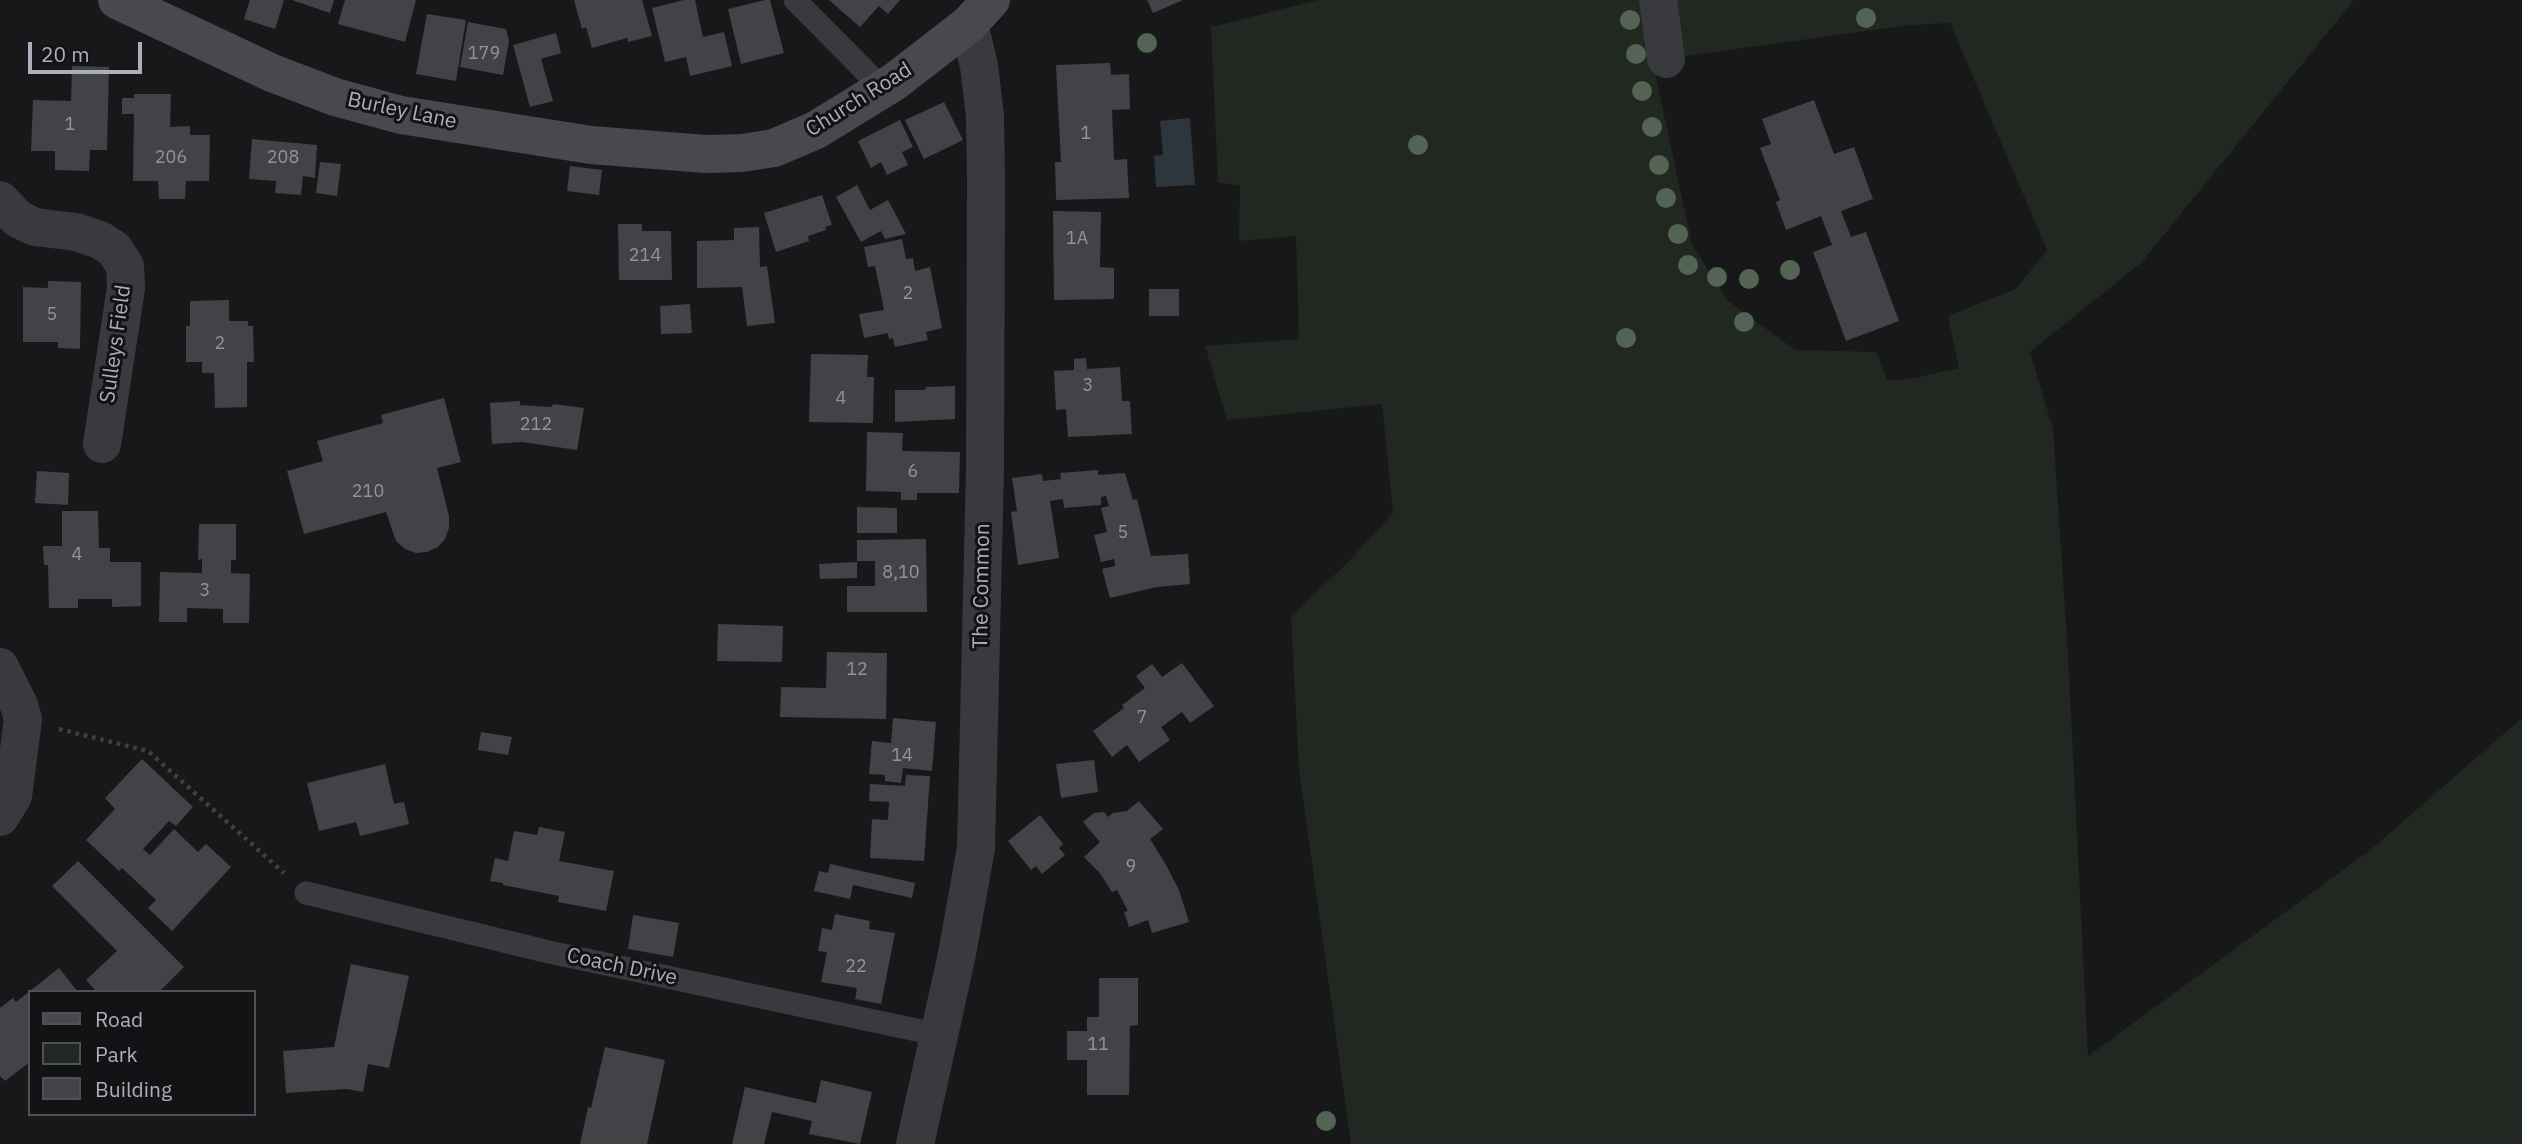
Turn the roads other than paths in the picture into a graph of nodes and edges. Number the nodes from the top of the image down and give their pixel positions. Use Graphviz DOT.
graph roads {
  1 [pos="117,0"];
  2 [pos="795,0"];
  3 [pos="1658,0"];
  4 [pos="980,12"];
  5 [pos="1666,59"];
  6 [pos="883,89"];
  7 [pos="706,154"];
  8 [pos="0,200"];
  9 [pos="102,444"];
  10 [pos="0,667"];
  11 [pos="0,817"];
  12 [pos="306,893"];
  13 [pos="940,1035"];
  14 [pos="915,1144"];
  1 -- 7 [label="street, Burley Lane"];
  2 -- 6 [label="lane"];
  3 -- 5 [label="street"];
  4 -- 6 [label="street, Church Road"];
  4 -- 13 [label="street, The Common"];
  6 -- 7 [label="street, Church Road"];
  8 -- 9 [label="street, Sulleys Field"];
  10 -- 11 [label="street"];
  12 -- 13 [label="lane, Coach Drive"];
  13 -- 14 [label="street, The Common"];
}
